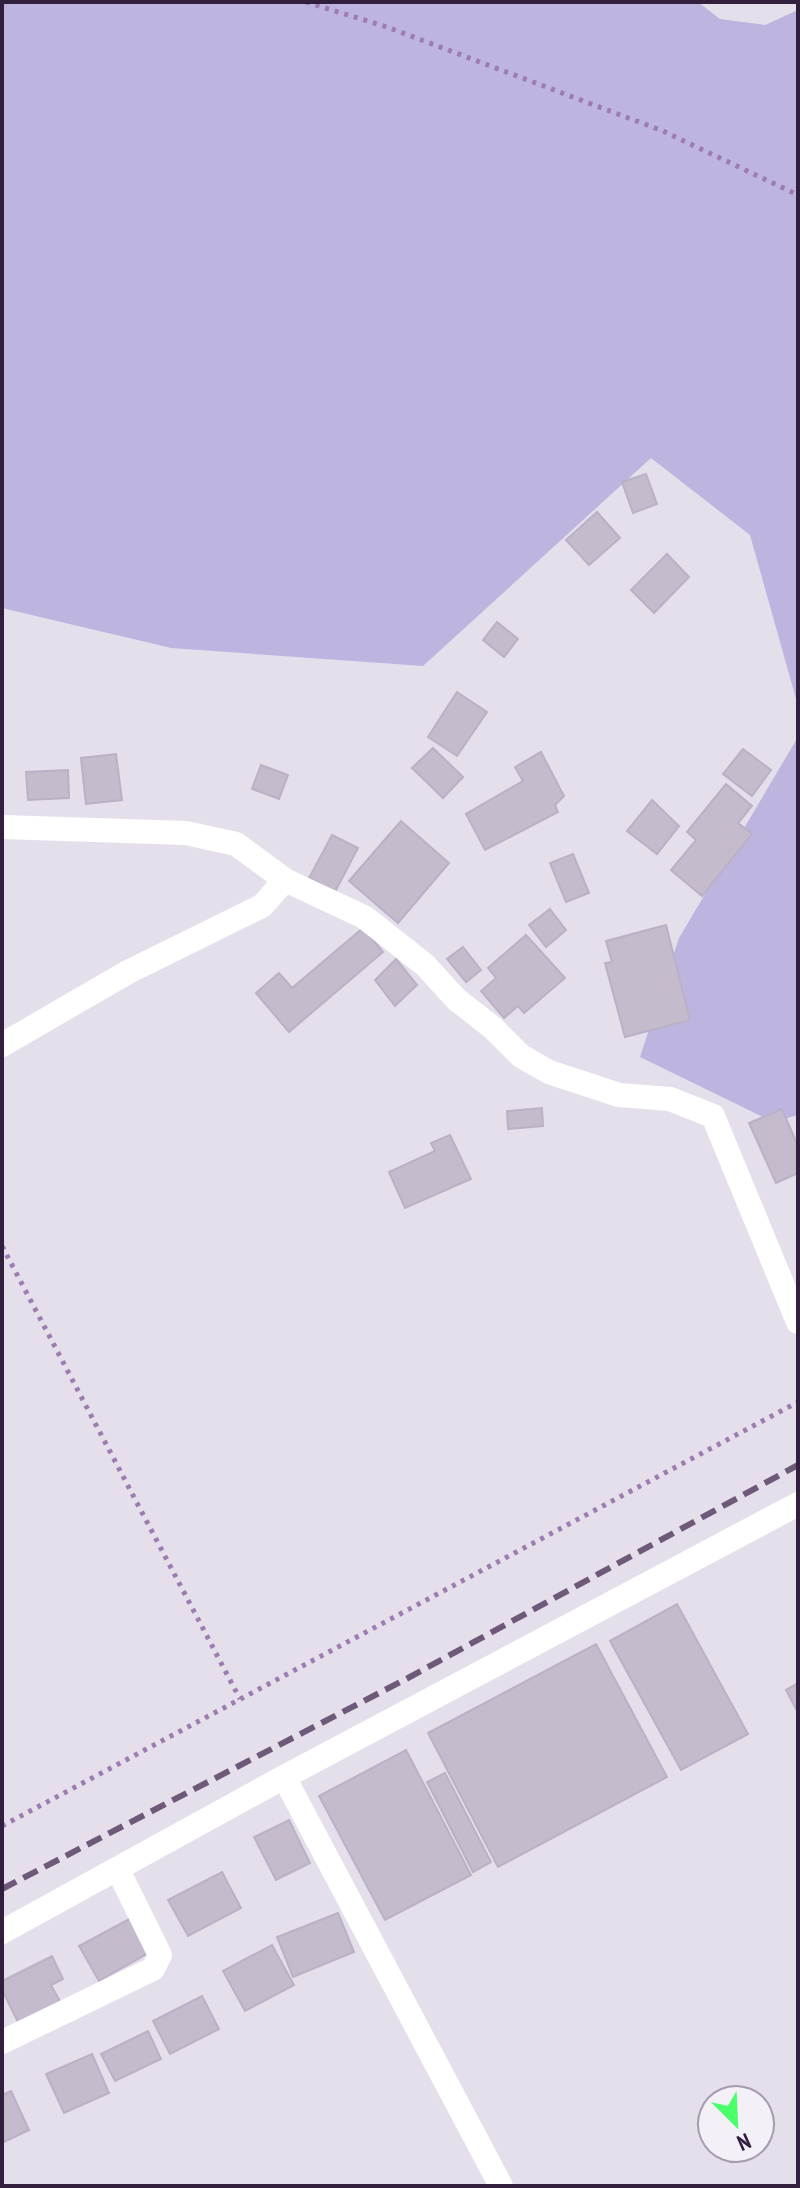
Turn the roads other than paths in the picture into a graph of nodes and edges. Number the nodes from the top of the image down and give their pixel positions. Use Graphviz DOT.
graph roads {
  1 [pos="2,827"];
  2 [pos="285,880"];
  3 [pos="2,1045"];
  4 [pos="798,1322"];
  5 [pos="798,1504"];
  6 [pos="284,1777"];
  7 [pos="118,1870"];
  8 [pos="2,1932"];
  9 [pos="2,2042"];
  10 [pos="501,2186"];
  1 -- 2 [label="street"];
  2 -- 3 [label="street"];
  2 -- 4 [label="street"];
  5 -- 6 [label="street"];
  6 -- 7 [label="street"];
  6 -- 10 [label="street"];
  7 -- 8 [label="street"];
  7 -- 9 [label="street"];
}
